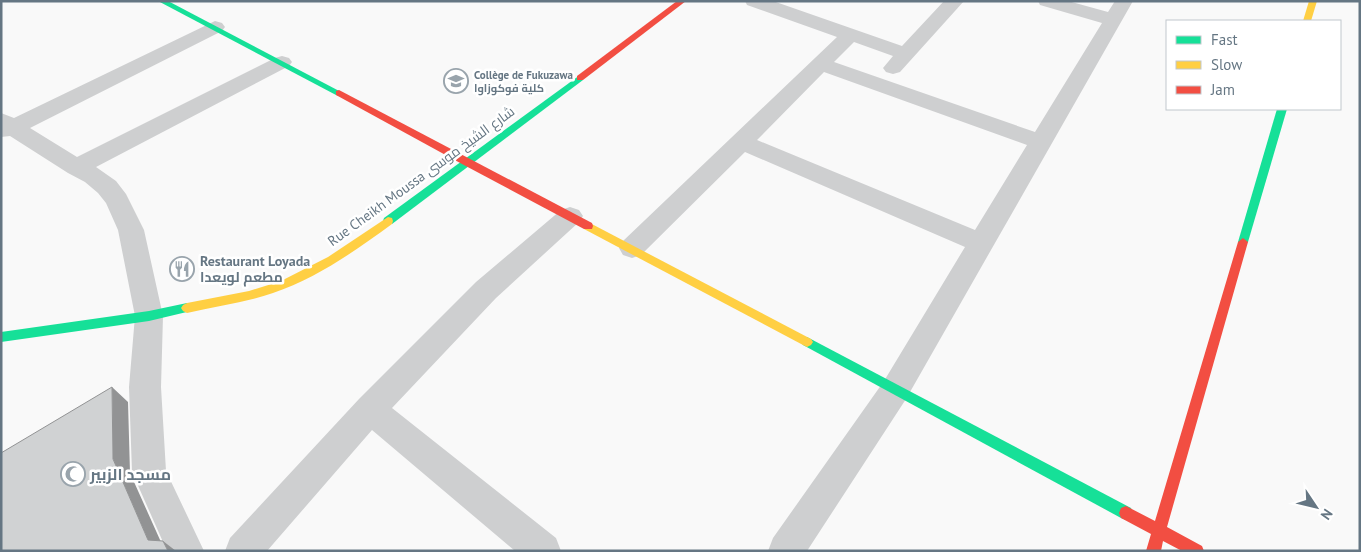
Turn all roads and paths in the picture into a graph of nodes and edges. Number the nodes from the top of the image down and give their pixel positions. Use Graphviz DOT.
graph roads {
  1 [pos="162,1"];
  2 [pos="682,1"];
  3 [pos="754,1"];
  4 [pos="955,1"];
  5 [pos="1047,1"];
  6 [pos="1313,1"];
  7 [pos="1118,11"];
  8 [pos="1307,20"];
  9 [pos="215,28"];
  10 [pos="850,35"];
  11 [pos="906,54"];
  12 [pos="282,62"];
  13 [pos="820,64"];
  14 [pos="878,84"];
  15 [pos="1282,110"];
  16 [pos="5,126"];
  17 [pos="742,142"];
  18 [pos="1040,142"];
  19 [pos="464,162"];
  20 [pos="76,167"];
  21 [pos="570,216"];
  22 [pos="981,243"];
  23 [pos="632,248"];
  24 [pos="149,316"];
  25 [pos="1,337"];
  26 [pos="894,390"];
  27 [pos="370,409"];
  28 [pos="1159,531"];
  29 [pos="186,551"];
  30 [pos="243,551"];
  31 [pos="543,551"];
  32 [pos="786,551"];
  33 [pos="1153,551"];
  34 [pos="1197,551"];
  1 -- 9 [label="street"];
  2 -- 19 [label="street, Rue Cheikh Moussa شارع الشيخ موسى"];
  3 -- 10 [label="street"];
  4 -- 11 [label="street"];
  5 -- 7 [label="street"];
  6 -- 8 [label="street"];
  7 -- 18 [label="street"];
  9 -- 12 [label="street"];
  9 -- 16 [label="street"];
  10 -- 11 [label="street"];
  10 -- 13 [label="street"];
  11 -- 14 [label="street"];
  12 -- 19 [label="street"];
  12 -- 20 [label="street"];
  13 -- 14 [label="street"];
  13 -- 17 [label="street"];
  14 -- 18 [label="street"];
  15 -- 28 [label="street"];
  16 -- 20 [label="street"];
  17 -- 22 [label="street"];
  17 -- 23 [label="street"];
  18 -- 22 [label="street"];
  19 -- 21 [label="street"];
  19 -- 24 [label="street, Rue Cheikh Moussa شارع الشيخ موسى"];
  20 -- 24 [label="street"];
  21 -- 23 [label="street"];
  21 -- 27 [label="street"];
  22 -- 26 [label="street"];
  23 -- 26 [label="street"];
  24 -- 25 [label="street, Rue Cheikh Moussa شارع الشيخ موسى"];
  24 -- 29 [label="street"];
  26 -- 28 [label="street"];
  26 -- 32 [label="street"];
  27 -- 30 [label="street"];
  27 -- 31 [label="street"];
  28 -- 33 [label="street"];
  28 -- 34 [label="street"];
}
